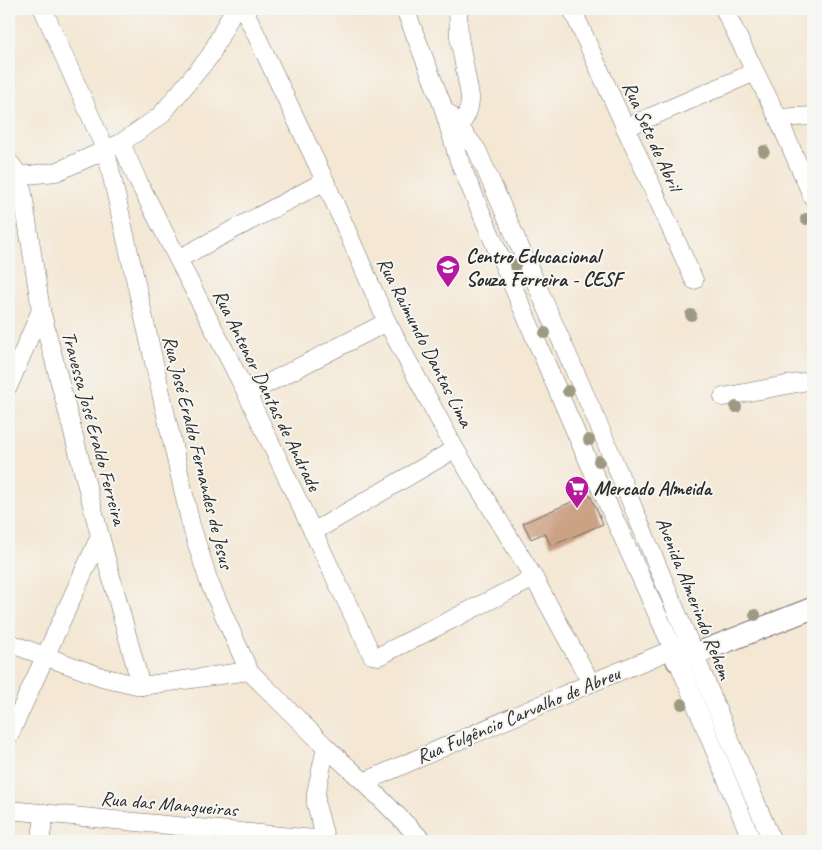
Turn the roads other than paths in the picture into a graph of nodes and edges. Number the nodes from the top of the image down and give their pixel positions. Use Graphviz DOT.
graph roads {
  1 [pos="43,9"];
  2 [pos="234,9"];
  3 [pos="244,9"];
  4 [pos="405,9"];
  5 [pos="458,9"];
  6 [pos="572,9"];
  7 [pos="724,9"];
  8 [pos="755,72"];
  9 [pos="813,116"];
  10 [pos="778,118"];
  11 [pos="625,128"];
  12 [pos="455,130"];
  13 [pos="114,147"];
  14 [pos="9,162"];
  15 [pos="14,177"];
  16 [pos="325,181"];
  17 [pos="813,198"];
  18 [pos="511,228"];
  19 [pos="492,238"];
  20 [pos="178,259"];
  21 [pos="694,280"];
  22 [pos="41,310"];
  23 [pos="387,322"];
  24 [pos="813,380"];
  25 [pos="9,385"];
  26 [pos="247,394"];
  27 [pos="723,397"];
  28 [pos="593,412"];
  29 [pos="571,423"];
  30 [pos="455,449"];
  31 [pos="313,532"];
  32 [pos="100,536"];
  33 [pos="649,545"];
  34 [pos="630,554"];
  35 [pos="534,578"];
  36 [pos="813,608"];
  37 [pos="9,643"];
  38 [pos="684,652"];
  39 [pos="45,656"];
  40 [pos="249,671"];
  41 [pos="591,683"];
  42 [pos="141,686"];
  43 [pos="9,736"];
  44 [pos="326,747"];
  45 [pos="364,782"];
  46 [pos="9,810"];
  47 [pos="45,813"];
  48 [pos="760,814"];
  49 [pos="744,821"];
  50 [pos="194,834"];
  51 [pos="319,840"];
  52 [pos="40,841"];
  53 [pos="423,841"];
  54 [pos="752,841"];
  55 [pos="772,841"];
  1 -- 13 [label="street, Rua José Eraldo Fernandes de Jesus"];
  2 -- 13 [label="street"];
  3 -- 16 [label="street, Rua Raimundo Dantas Lima"];
  4 -- 12 [label="street, Avenida Almerindo Rehem"];
  5 -- 12 [label="street"];
  6 -- 11 [label="street, Rua Sete de Abril"];
  7 -- 8 [label="street"];
  8 -- 10 [label="street"];
  8 -- 11 [label="street"];
  9 -- 10 [label="street"];
  10 -- 17 [label="street"];
  11 -- 21 [label="street, Rua Sete de Abril"];
  12 -- 18 [label="street, Avenida Almerindo Rehem"];
  12 -- 19 [label="street, Avenida Almerindo Rehem"];
  13 -- 15 [label="street"];
  13 -- 20 [label="street, Rua Antenor Dantas de Andrade"];
  13 -- 40 [label="street, Rua José Eraldo Fernandes de Jesus"];
  14 -- 15 [label="street"];
  15 -- 22 [label="street, Travessa José Eraldo Ferreira"];
  16 -- 20 [label="street"];
  16 -- 23 [label="street, Rua Raimundo Dantas Lima"];
  18 -- 19 [label="street"];
  18 -- 28 [label="street, Avenida Almerindo Rehem"];
  19 -- 29 [label="street, Avenida Almerindo Rehem"];
  20 -- 26 [label="street, Rua Antenor Dantas de Andrade"];
  22 -- 25 [label="street"];
  22 -- 32 [label="street, Travessa José Eraldo Ferreira"];
  23 -- 26 [label="street"];
  23 -- 30 [label="street, Rua Raimundo Dantas Lima"];
  24 -- 27 [label="street"];
  26 -- 31 [label="street, Rua Antenor Dantas de Andrade"];
  28 -- 29 [label="street"];
  28 -- 33 [label="street, Avenida Almerindo Rehem"];
  29 -- 34 [label="street, Avenida Almerindo Rehem"];
  30 -- 31 [label="street"];
  30 -- 35 [label="street, Rua Raimundo Dantas Lima"];
  31 -- 35 [label="street, Rua Antenor Dantas de Andrade"];
  32 -- 39 [label="street"];
  32 -- 42 [label="street, Travessa José Eraldo Ferreira"];
  33 -- 34 [label="street"];
  33 -- 38 [label="street, Avenida Almerindo Rehem"];
  34 -- 38 [label="street, Avenida Almerindo Rehem"];
  35 -- 41 [label="street, Rua Raimundo Dantas Lima"];
  36 -- 38 [label="street, Rua Fulgêncio Carvalho de Abreu"];
  37 -- 39 [label="street"];
  38 -- 41 [label="street, Rua Fulgêncio Carvalho de Abreu"];
  38 -- 48 [label="street, Avenida Almerindo Rehem"];
  38 -- 49 [label="street, Avenida Almerindo Rehem"];
  39 -- 42 [label="street"];
  39 -- 43 [label="street"];
  40 -- 42 [label="street"];
  40 -- 44 [label="street, Rua José Eraldo Fernandes de Jesus"];
  41 -- 45 [label="street, Rua Fulgêncio Carvalho de Abreu"];
  44 -- 45 [label="street, Rua José Eraldo Fernandes de Jesus"];
  44 -- 51 [label="street"];
  45 -- 53 [label="street, Rua José Eraldo Fernandes de Jesus"];
  46 -- 47 [label="street, Rua das Mangueiras"];
  47 -- 50 [label="street, Rua das Mangueiras"];
  47 -- 52 [label="street"];
  48 -- 49 [label="street"];
  48 -- 55 [label="street, Avenida Almerindo Rehem"];
  49 -- 54 [label="street, Avenida Almerindo Rehem"];
  50 -- 51 [label="street, Rua das Mangueiras"];
}
